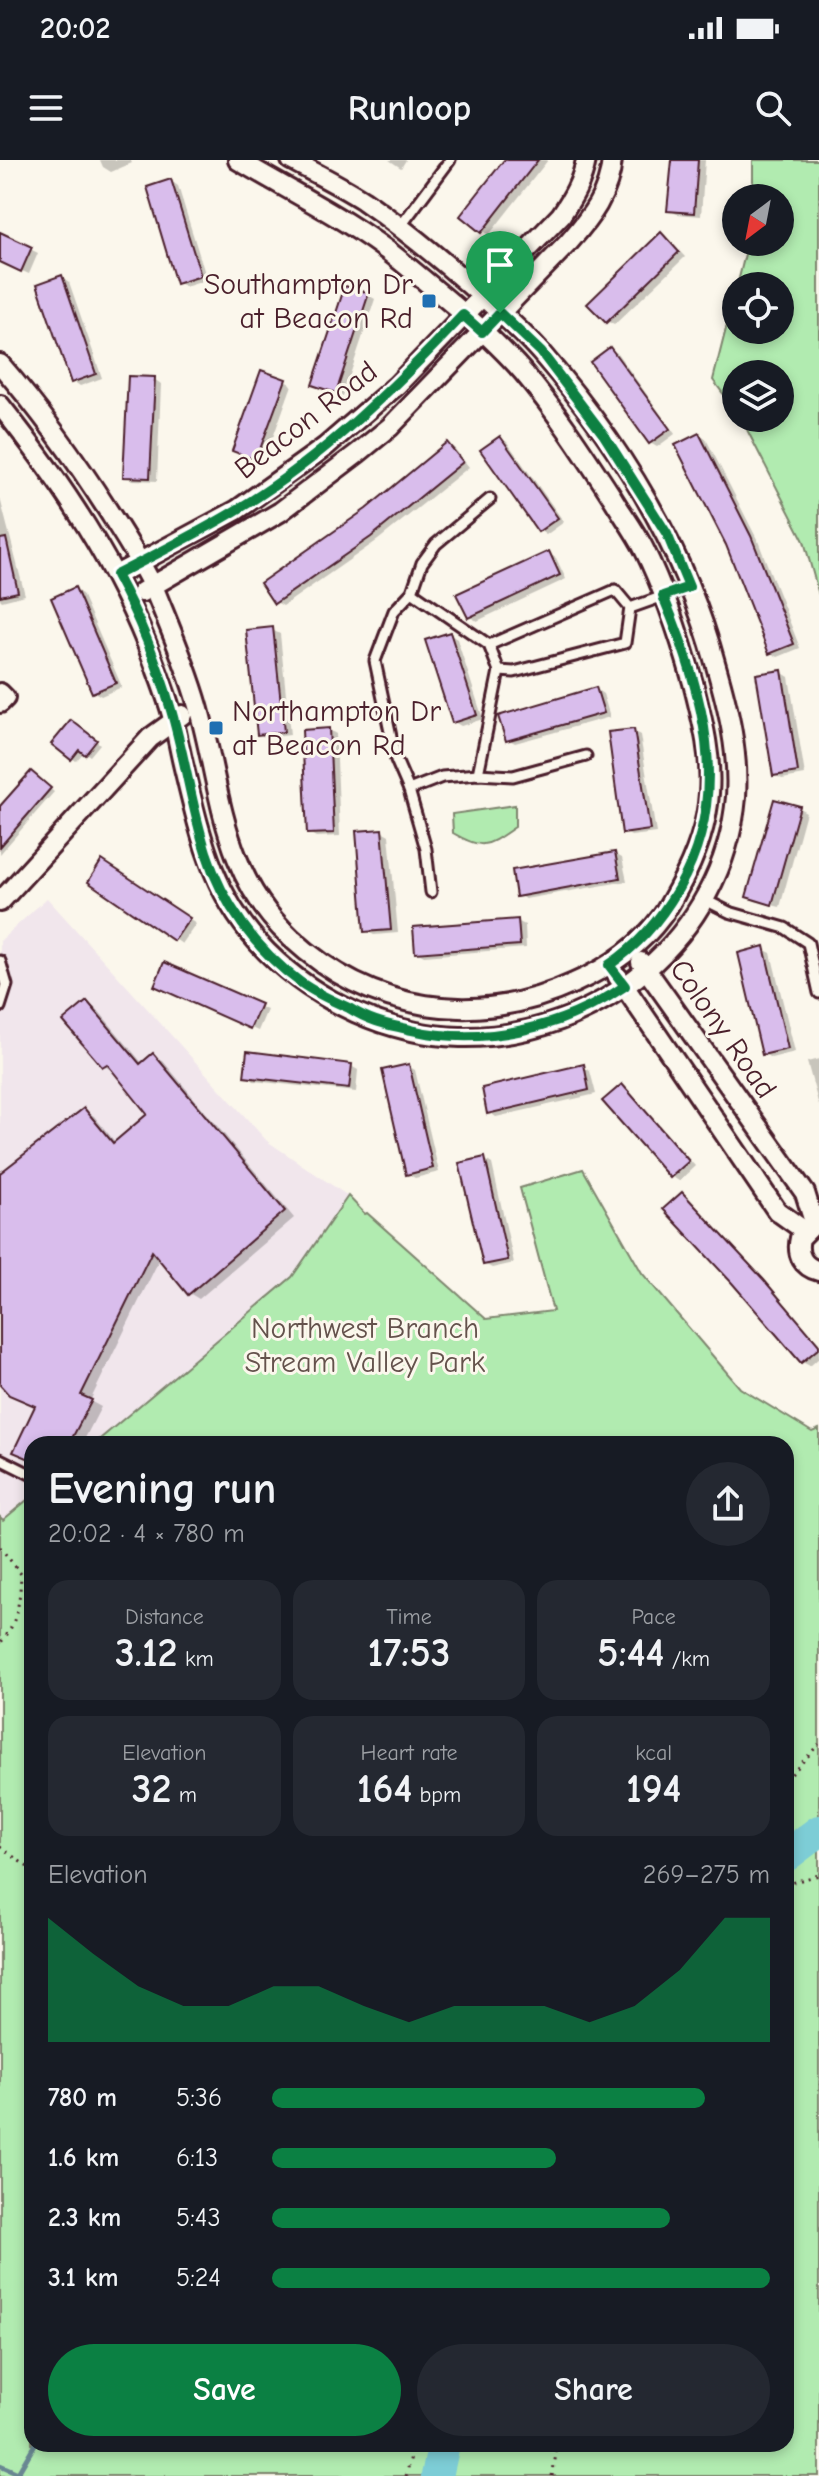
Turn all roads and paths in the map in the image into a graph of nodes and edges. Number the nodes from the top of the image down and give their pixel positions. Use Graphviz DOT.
graph roads {
  1 [pos="238,160"];
  2 [pos="291,160"];
  3 [pos="450,160"];
  4 [pos="586,160"];
  5 [pos="612,160"];
  6 [pos="400,227"];
  7 [pos="481,295"];
  8 [pos="500,313"];
  9 [pos="463,315"];
  10 [pos="482,332"];
  11 [pos="0,364"];
  12 [pos="0,405"];
  13 [pos="490,499"];
  14 [pos="140,562"];
  15 [pos="116,575"];
  16 [pos="153,587"];
  17 [pos="689,587"];
  18 [pos="412,592"];
  19 [pos="663,596"];
  20 [pos="129,598"];
  21 [pos="630,608"];
  22 [pos="489,645"];
  23 [pos="499,671"];
  24 [pos="0,693"];
  25 [pos="0,703"];
  26 [pos="198,704"];
  27 [pos="174,722"];
  28 [pos="586,756"];
  29 [pos="478,774"];
  30 [pos="409,790"];
  31 [pos="431,892"];
  32 [pos="703,899"];
  33 [pos="0,902"];
  34 [pos="631,950"];
  35 [pos="0,961"];
  36 [pos="609,965"];
  37 [pos="648,969"];
  38 [pos="625,986"];
  39 [pos="819,993"];
  40 [pos="398,999"];
  41 [pos="0,1008"];
  42 [pos="11,1011"];
  43 [pos="391,1025"];
  44 [pos="813,1227"];
  45 [pos="819,1271"];
  46 [pos="0,1459"];
  47 [pos="24,1471"];
  48 [pos="0,1547"];
  49 [pos="0,1643"];
  50 [pos="819,1744"];
  51 [pos="794,1771"];
  52 [pos="0,1847"];
  53 [pos="24,1864"];
  54 [pos="819,1875"];
  55 [pos="794,1882"];
  56 [pos="412,2452"];
  57 [pos="556,2452"];
  58 [pos="406,2476"];
  59 [pos="552,2476"];
  1 -- 9 [label="street"];
  2 -- 6 [label="street"];
  3 -- 6 [label="lane"];
  4 -- 7 [label="street, Beacon Road"];
  5 -- 8 [label="street, Beacon Road"];
  6 -- 7 [label="street"];
  7 -- 8 [label="street"];
  7 -- 9 [label="street, Beacon Road"];
  8 -- 10 [label="street, Beacon Road"];
  8 -- 17 [label="street"];
  9 -- 10 [label="street"];
  9 -- 14 [label="street, Beacon Road"];
  10 -- 16 [label="street, Beacon Road"];
  10 -- 19 [label="street"];
  11 -- 14 [label="street"];
  12 -- 15 [label="street"];
  13 -- 18 [label="lane"];
  14 -- 15 [label="street, Beacon Road"];
  14 -- 16 [label="street"];
  15 -- 20 [label="street"];
  16 -- 20 [label="street, Beacon Road"];
  16 -- 26 [label="street"];
  17 -- 19 [label="lane"];
  17 -- 32 [label="street"];
  18 -- 22 [label="lane"];
  18 -- 30 [label="lane"];
  19 -- 21 [label="lane"];
  19 -- 34 [label="street"];
  20 -- 27 [label="street"];
  21 -- 22 [label="lane"];
  21 -- 23 [label="lane"];
  22 -- 23 [label="lane"];
  23 -- 29 [label="lane"];
  24 -- 25 [label="street"];
  26 -- 27 [label="street"];
  26 -- 40 [label="street"];
  27 -- 33 [label="street"];
  27 -- 43 [label="street"];
  28 -- 29 [label="lane"];
  29 -- 30 [label="lane"];
  30 -- 31 [label="lane"];
  32 -- 37 [label="street"];
  32 -- 39 [label="lane"];
  34 -- 36 [label="street"];
  34 -- 37 [label="street, Colony Road"];
  35 -- 41 [label="lane"];
  36 -- 38 [label="street, Colony Road"];
  36 -- 40 [label="street"];
  37 -- 38 [label="street"];
  37 -- 44 [label="street, Colony Road"];
  38 -- 43 [label="street"];
  38 -- 44 [label="street, Colony Road"];
  40 -- 43 [label="street"];
  41 -- 42 [label="lane"];
  44 -- 45 [label="street"];
  46 -- 47 [label="lane"];
  48 -- 49 [label="path"];
  50 -- 51 [label="path"];
  52 -- 53 [label="path"];
  54 -- 55 [label="path"];
  56 -- 58 [label="path"];
  57 -- 59 [label="path"];
}
